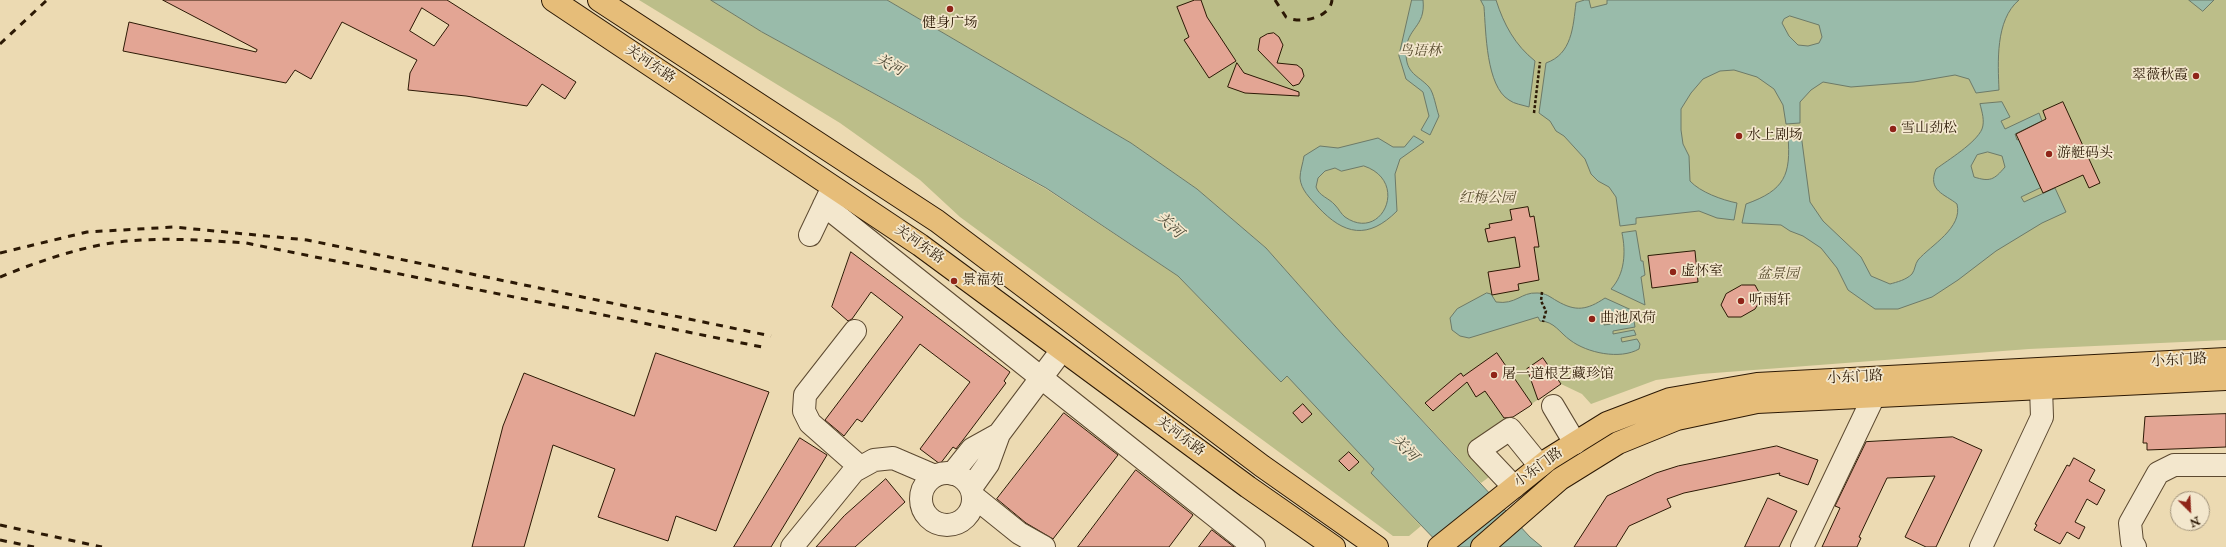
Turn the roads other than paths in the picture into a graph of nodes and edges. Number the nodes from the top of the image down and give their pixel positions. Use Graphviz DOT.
graph roads {
  1 [pos="553,0"];
  2 [pos="599,0"];
  3 [pos="828,196"];
  4 [pos="810,235"];
  5 [pos="855,331"];
  6 [pos="1062,350"];
  7 [pos="2226,359"];
  8 [pos="1041,378"];
  9 [pos="2226,379"];
  10 [pos="2041,388"];
  11 [pos="1874,396"];
  12 [pos="1553,406"];
  13 [pos="999,434"];
  14 [pos="1575,443"];
  15 [pos="2226,465"];
  16 [pos="1540,466"];
  17 [pos="860,467"];
  18 [pos="943,475"];
  19 [pos="1512,488"];
  20 [pos="972,492"];
  21 [pos="792,547"];
  22 [pos="1044,547"];
  23 [pos="1254,547"];
  24 [pos="1334,547"];
  25 [pos="1377,547"];
  26 [pos="1439,547"];
  27 [pos="1482,547"];
  28 [pos="1802,547"];
  29 [pos="1981,547"];
  30 [pos="2135,547"];
  1 -- 3 [label="main road, 关河东路"];
  2 -- 25 [label="main road, 关河东路"];
  3 -- 4 [label="street"];
  3 -- 6 [label="main road, 关河东路"];
  3 -- 8 [label="street"];
  5 -- 17 [label="street"];
  6 -- 8 [label="street"];
  6 -- 24 [label="main road, 关河东路"];
  7 -- 14 [label="main road, 小东门路"];
  8 -- 13 [label="street"];
  8 -- 23 [label="street"];
  9 -- 10 [label="main road, 小东门路"];
  10 -- 11 [label="main road, 小东门路"];
  10 -- 29 [label="street"];
  11 -- 27 [label="main road, 小东门路"];
  11 -- 28 [label="street"];
  12 -- 14 [label="street"];
  13 -- 18 [label="street"];
  13 -- 20 [label="street"];
  14 -- 16 [label="main road, 小东门路"];
  15 -- 30 [label="street"];
  16 -- 19 [label="main road, 小东门路"];
  16 -- 19 [label="street"];
  17 -- 18 [label="street"];
  17 -- 21 [label="street"];
  18 -- 20 [label="street"];
  18 -- 20 [label="street"];
  19 -- 26 [label="main road, 小东门路"];
  20 -- 22 [label="street"];
}
